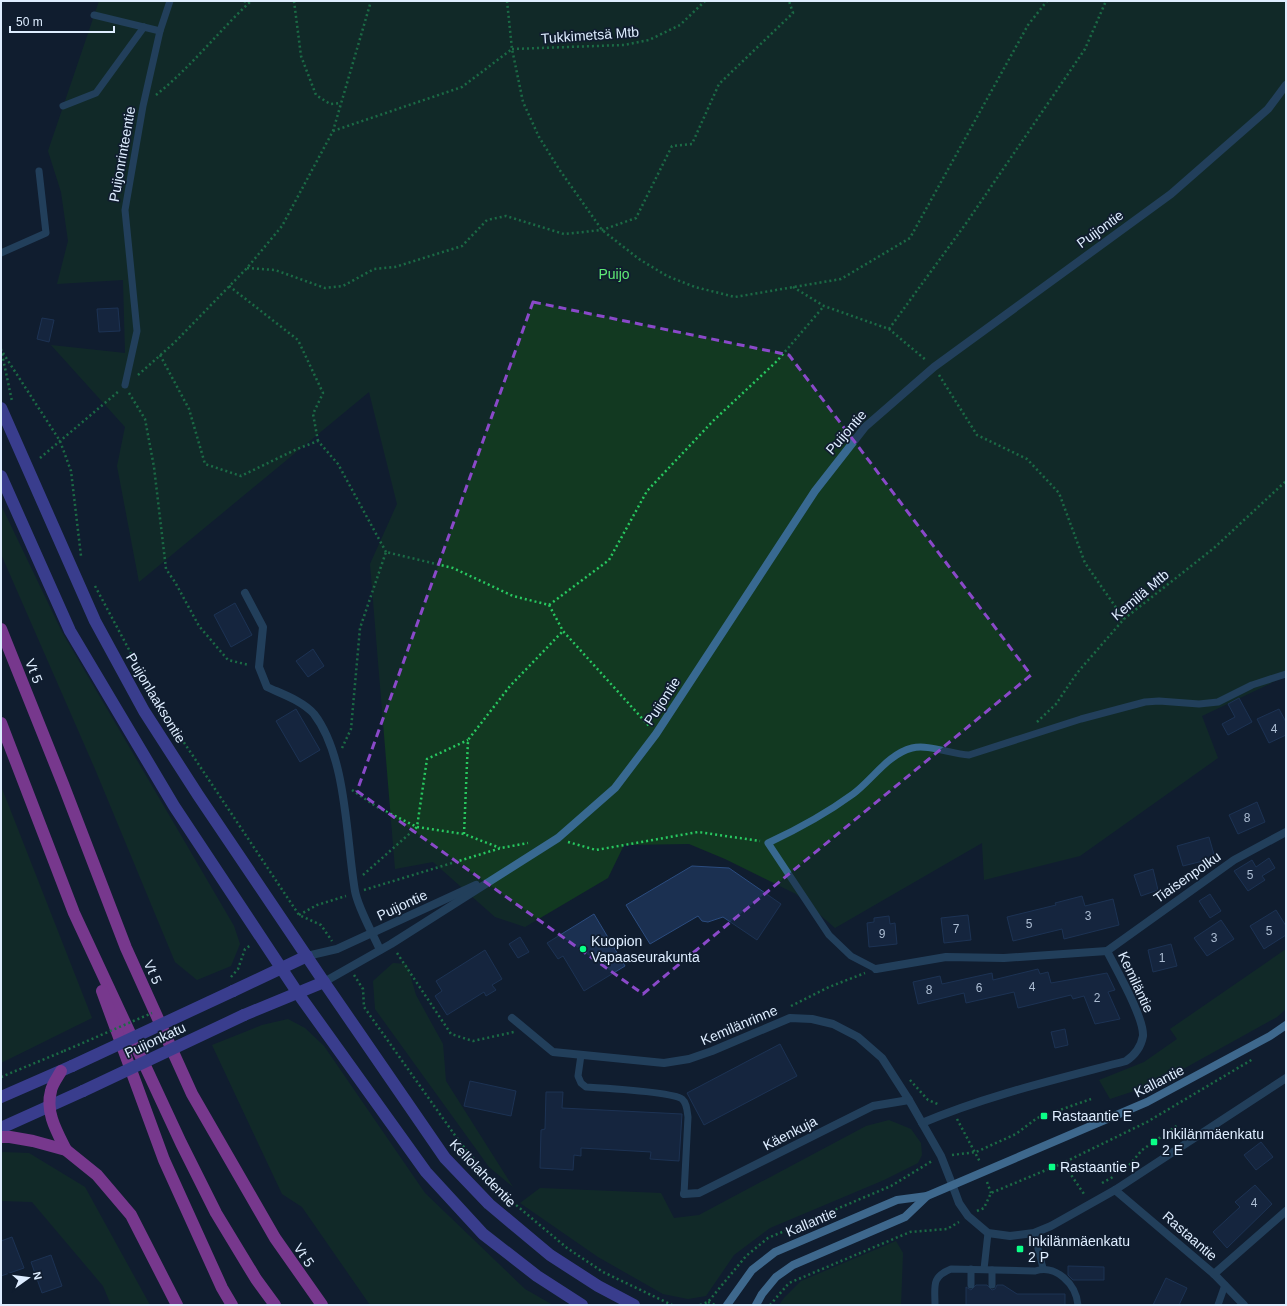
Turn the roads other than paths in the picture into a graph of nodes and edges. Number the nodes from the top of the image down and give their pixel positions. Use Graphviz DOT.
graph roads {
  1 [pos="170,1"];
  2 [pos="94,15"];
  3 [pos="144,27"];
  4 [pos="160,32"];
  5 [pos="1286,85"];
  6 [pos="63,106"];
  7 [pos="39,171"];
  8 [pos="1,253"];
  9 [pos="125,385"];
  10 [pos="7,406"];
  11 [pos="1,476"];
  12 [pos="245,593"];
  13 [pos="1,629"];
  14 [pos="1286,674"];
  15 [pos="1,723"];
  16 [pos="1286,832"];
  17 [pos="506,872"];
  18 [pos="74,913"];
  19 [pos="372,933"];
  20 [pos="380,950"];
  21 [pos="1107,950"];
  22 [pos="307,956"];
  23 [pos="282,969"];
  24 [pos="876,969"];
  25 [pos="324,982"];
  26 [pos="297,992"];
  27 [pos="512,1018"];
  28 [pos="1286,1025"];
  29 [pos="581,1055"];
  30 [pos="67,1069"];
  31 [pos="1286,1078"];
  32 [pos="1,1097"];
  33 [pos="909,1100"];
  34 [pos="49,1106"];
  35 [pos="922,1123"];
  36 [pos="1,1128"];
  37 [pos="1,1138"];
  38 [pos="66,1150"];
  39 [pos="952,1184"];
  40 [pos="1115,1190"];
  41 [pos="684,1194"];
  42 [pos="927,1196"];
  43 [pos="1286,1210"];
  44 [pos="988,1233"];
  45 [pos="1034,1233"];
  46 [pos="1043,1268"];
  47 [pos="971,1269"];
  48 [pos="988,1270"];
  49 [pos="1214,1274"];
  50 [pos="971,1285"];
  51 [pos="992,1285"];
  52 [pos="1225,1285"];
  53 [pos="177,1305"];
  54 [pos="232,1305"];
  55 [pos="275,1305"];
  56 [pos="322,1305"];
  57 [pos="582,1305"];
  58 [pos="634,1305"];
  59 [pos="727,1305"];
  60 [pos="756,1305"];
  61 [pos="935,1305"];
  62 [pos="1078,1305"];
  63 [pos="1218,1305"];
  64 [pos="1244,1305"];
  1 -- 4 [label="lane, Puijonrinteentie"];
  2 -- 3 [label="lane"];
  3 -- 4 [label="lane"];
  3 -- 6 [label="lane"];
  4 -- 9 [label="lane, Puijonrinteentie"];
  5 -- 17 [label="street, Puijontie"];
  7 -- 8 [label="lane"];
  10 -- 22 [label="main road, Puijonlaaksontie"];
  11 -- 23 [label="main road"];
  12 -- 19 [label="street"];
  13 -- 56 [label="highway, Vt 5"];
  14 -- 24 [label="lane"];
  15 -- 18 [label="highway"];
  16 -- 21 [label="street, Tiaisenpolku"];
  17 -- 19 [label="street, Puijontie"];
  17 -- 20 [label="street, Puijontie"];
  18 -- 54 [label="highway"];
  18 -- 55 [label="highway"];
  19 -- 20 [label="street"];
  19 -- 22 [label="street, Puijontie"];
  20 -- 25 [label="street, Puijontie"];
  21 -- 24 [label="street, Kemiläntie"];
  21 -- 35 [label="street, Kemiläntie"];
  22 -- 23 [label="main road, Puijonkatu"];
  22 -- 25 [label="main road, Puijonlaaksontie"];
  23 -- 26 [label="main road"];
  23 -- 30 [label="main road, Puijonkatu, bridge"];
  25 -- 26 [label="main road, Puijonkatu"];
  25 -- 58 [label="main road, Kellolahdentie"];
  26 -- 34 [label="main road, Puijonkatu, bridge"];
  26 -- 57 [label="main road"];
  27 -- 29 [label="street, Kemilänrinne"];
  28 -- 39 [label="main road, Kallantie"];
  29 -- 33 [label="street, Kemilänrinne"];
  29 -- 41 [label="lane"];
  30 -- 32 [label="main road, Puijonkatu"];
  30 -- 34 [label="highway"];
  31 -- 40 [label="street"];
  33 -- 35 [label="street, Kemilänrinne"];
  33 -- 41 [label="street, Käenkuja"];
  34 -- 36 [label="main road, Puijonkatu"];
  34 -- 38 [label="highway"];
  35 -- 39 [label="street, Kemilänrinne"];
  37 -- 38 [label="highway"];
  38 -- 53 [label="highway"];
  39 -- 42 [label="main road, Kallantie"];
  39 -- 44 [label="street, Kemilänrinne"];
  40 -- 45 [label="street"];
  40 -- 49 [label="street, Rastaantie"];
  42 -- 59 [label="main road, Kallantie"];
  42 -- 60 [label="main road, Kallantie"];
  43 -- 49 [label="street"];
  44 -- 45 [label="street"];
  44 -- 48 [label="lane"];
  45 -- 46 [label="lane"];
  46 -- 48 [label="lane"];
  46 -- 62 [label="lane"];
  47 -- 48 [label="lane"];
  47 -- 50 [label="lane"];
  47 -- 61 [label="lane"];
  48 -- 51 [label="lane"];
  49 -- 52 [label="street, Rastaantie"];
  52 -- 63 [label="lane"];
  52 -- 64 [label="street, Rastaantie"];
}
